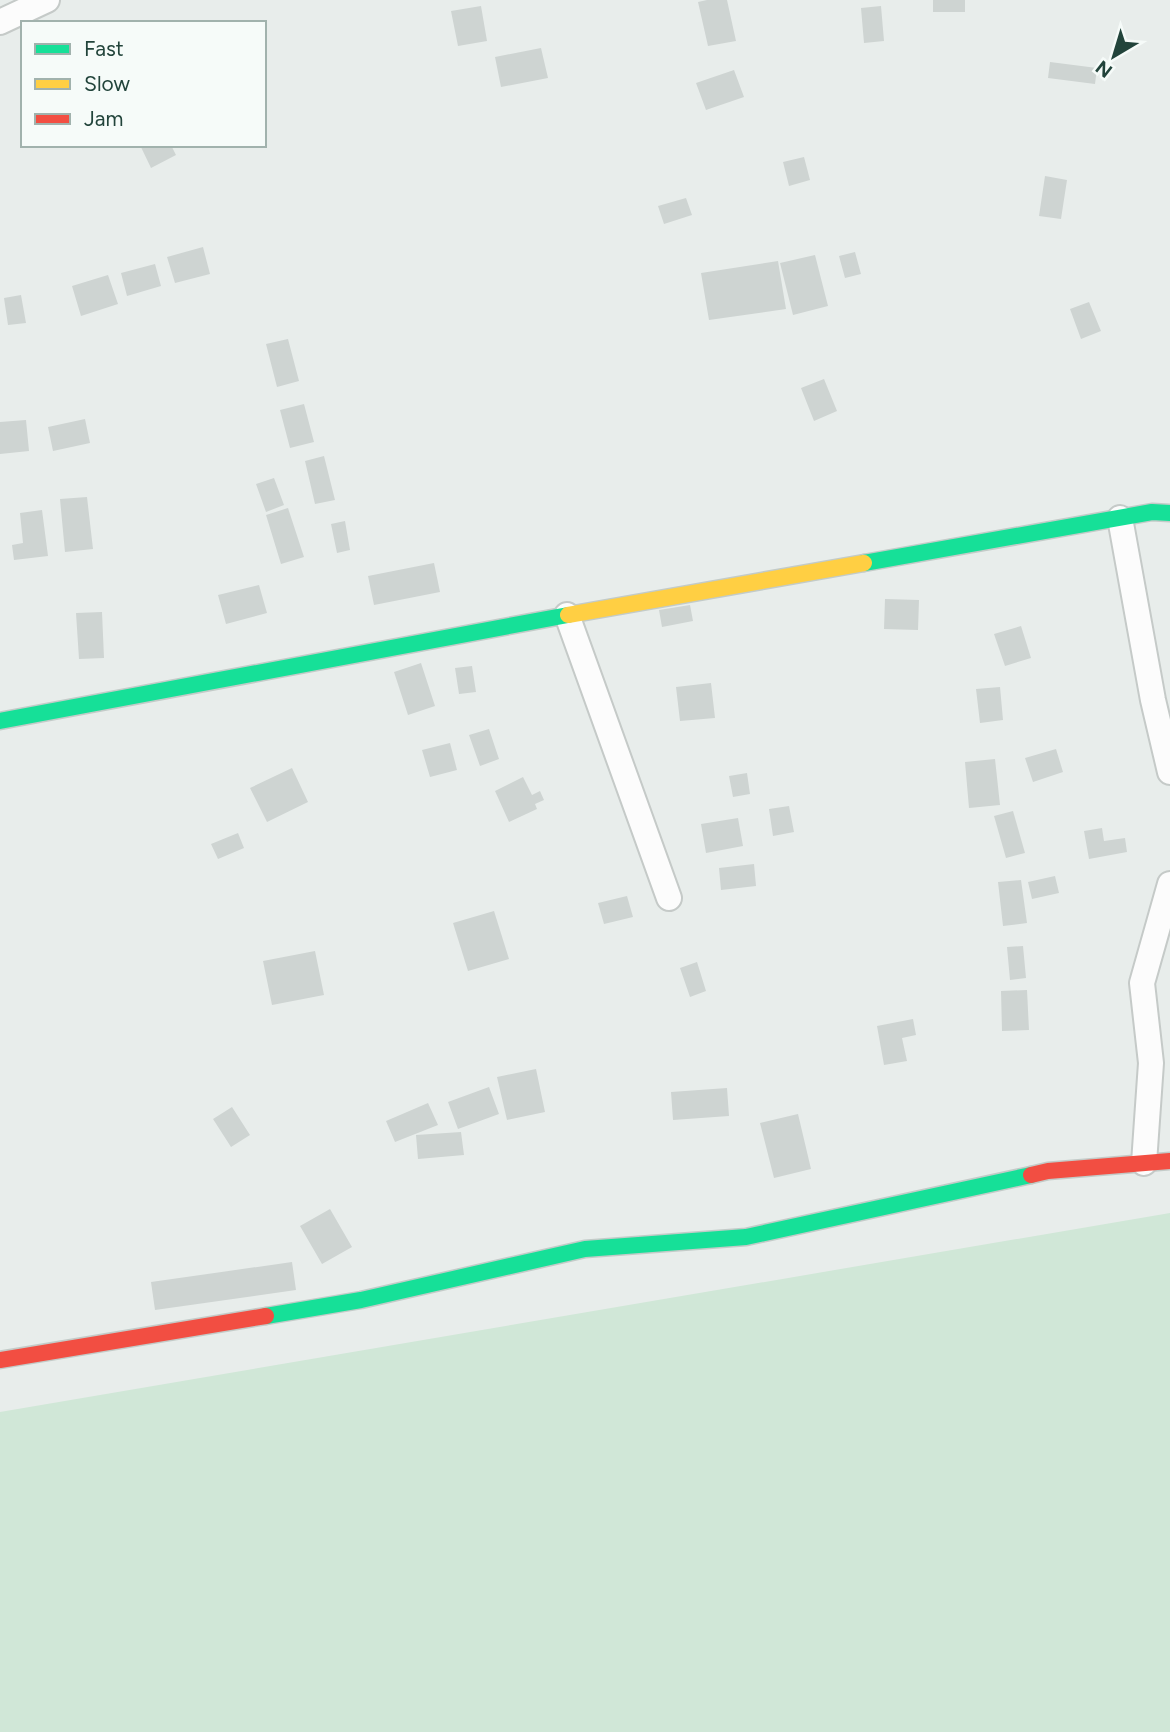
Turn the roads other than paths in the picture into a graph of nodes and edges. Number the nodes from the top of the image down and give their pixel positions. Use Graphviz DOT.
graph roads {
  1 [pos="47,0"];
  2 [pos="0,22"];
  3 [pos="1170,513"];
  4 [pos="1119,518"];
  5 [pos="567,615"];
  6 [pos="0,721"];
  7 [pos="1170,772"];
  8 [pos="1170,884"];
  9 [pos="668,898"];
  10 [pos="1170,1161"];
  11 [pos="1144,1163"];
  12 [pos="0,1360"];
  1 -- 2 [label="street"];
  3 -- 4 [label="street"];
  4 -- 5 [label="street"];
  4 -- 7 [label="street"];
  5 -- 6 [label="street"];
  5 -- 9 [label="street"];
  8 -- 11 [label="street"];
  10 -- 11 [label="street"];
  11 -- 12 [label="street"];
}
